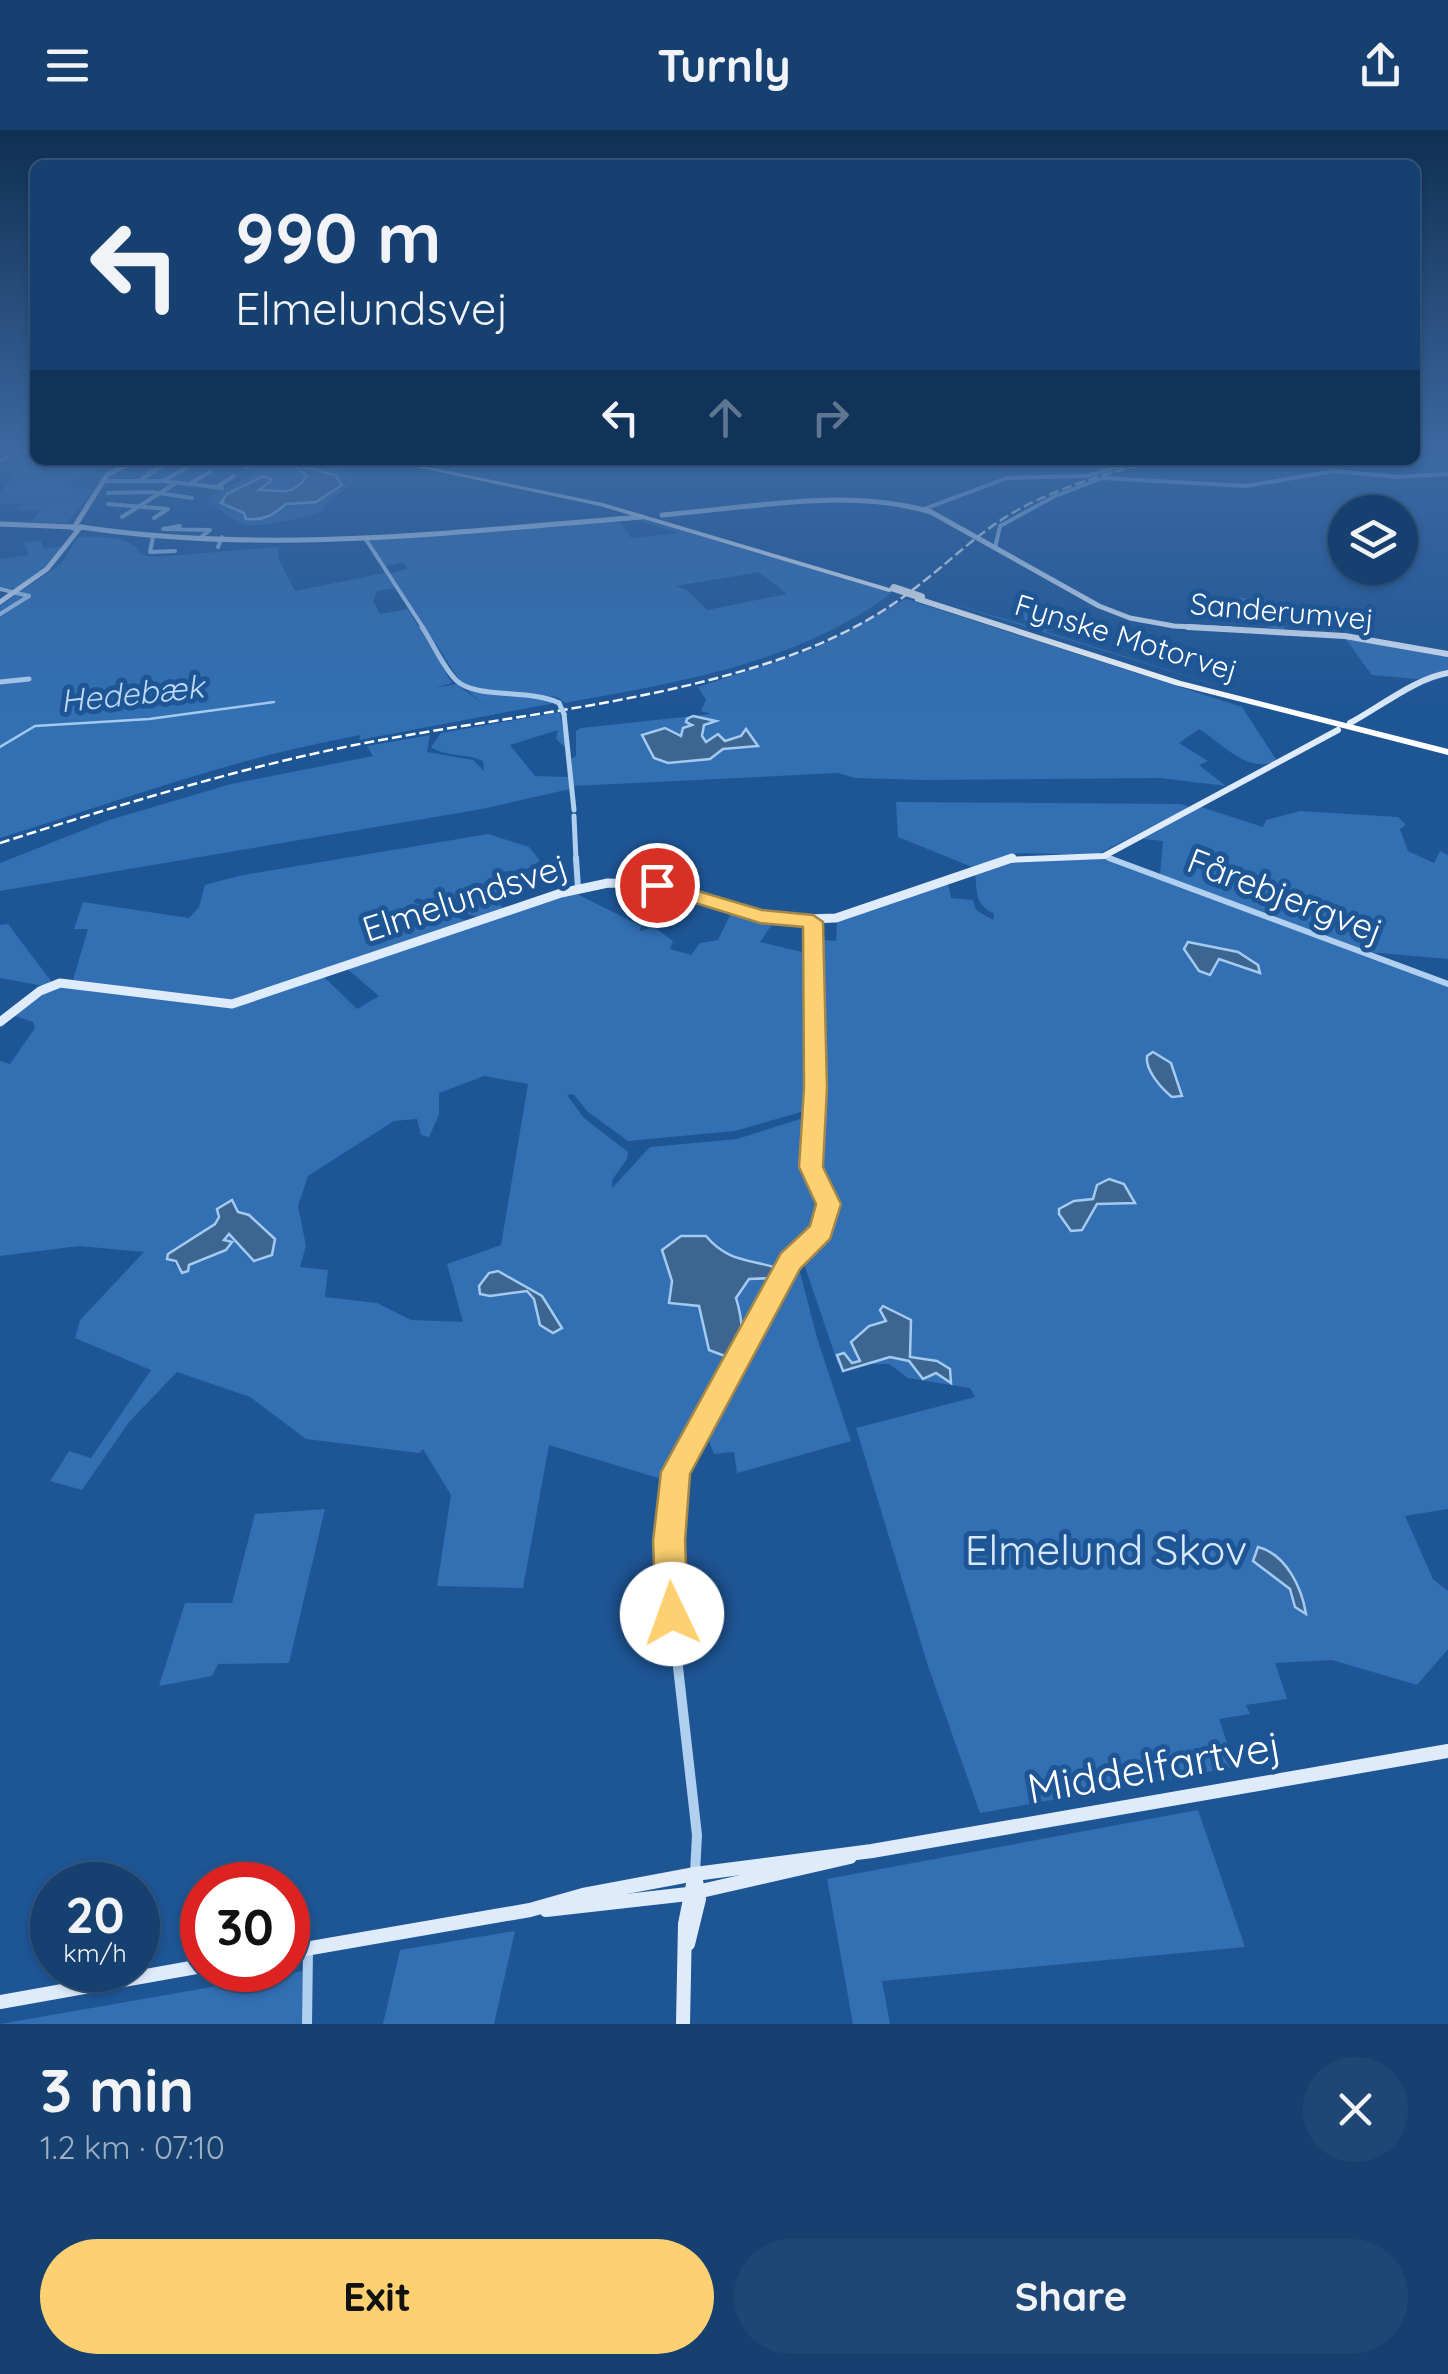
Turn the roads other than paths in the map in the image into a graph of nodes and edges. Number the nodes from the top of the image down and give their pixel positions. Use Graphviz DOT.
graph roads {
  1 [pos="148,536"];
  2 [pos="386,536"];
  3 [pos="712,536"];
  4 [pos="719,536"];
  5 [pos="973,536"];
  6 [pos="997,536"];
  7 [pos="153,537"];
  8 [pos="201,537"];
  9 [pos="222,537"];
  10 [pos="72,538"];
  11 [pos="365,538"];
  12 [pos="996,545"];
  13 [pos="218,547"];
  14 [pos="175,551"];
  15 [pos="893,589"];
  16 [pos="0,590"];
  17 [pos="16,592"];
  18 [pos="0,602"];
  19 [pos="0,614"];
  20 [pos="1448,654"];
  21 [pos="1448,673"];
  22 [pos="28,679"];
  23 [pos="0,682"];
  24 [pos="1350,723"];
  25 [pos="1338,730"];
  26 [pos="1448,750"];
  27 [pos="1104,856"];
  28 [pos="578,888"];
  29 [pos="813,922"];
  30 [pos="1448,984"];
  31 [pos="0,1022"];
  32 [pos="1448,1752"];
  33 [pos="872,1850"];
  34 [pos="695,1874"];
  35 [pos="694,1893"];
  36 [pos="530,1910"];
  37 [pos="310,1948"];
  38 [pos="180,1970"];
  39 [pos="307,1992"];
  40 [pos="0,2002"];
  41 [pos="307,2024"];
  42 [pos="683,2024"];
  1 -- 7 [label="street"];
  2 -- 11 [label="street"];
  3 -- 15 [label="highway, Fynske Motorvej"];
  4 -- 15 [label="highway, Fynske Motorvej"];
  5 -- 12 [label="street, Sanderumvej"];
  6 -- 12 [label="street"];
  7 -- 8 [label="street"];
  7 -- 14 [label="street"];
  8 -- 9 [label="street"];
  9 -- 11 [label="street"];
  9 -- 13 [label="street"];
  10 -- 17 [label="street"];
  11 -- 28 [label="street, bridge"];
  12 -- 20 [label="street, Sanderumvej"];
  15 -- 26 [label="highway, Fynske Motorvej, bridge"];
  16 -- 17 [label="street"];
  17 -- 18 [label="street"];
  17 -- 19 [label="street"];
  21 -- 24 [label="street"];
  22 -- 23 [label="street"];
  25 -- 27 [label="street, Elmelundsvej"];
  27 -- 29 [label="street, Elmelundsvej"];
  27 -- 30 [label="street, Fårebjergvej"];
  28 -- 29 [label="street, Elmelundsvej"];
  28 -- 31 [label="street, Elmelundsvej"];
  29 -- 34 [label="street"];
  32 -- 33 [label="street, Middelfartvej"];
  33 -- 34 [label="street, Middelfartvej"];
  33 -- 35 [label="street, Middelfartvej"];
  34 -- 35 [label="street"];
  34 -- 36 [label="street, Middelfartvej"];
  35 -- 36 [label="street, Middelfartvej"];
  35 -- 42 [label="street"];
  36 -- 37 [label="street, Middelfartvej"];
  38 -- 40 [label="street"];
  39 -- 41 [label="street"];
}
